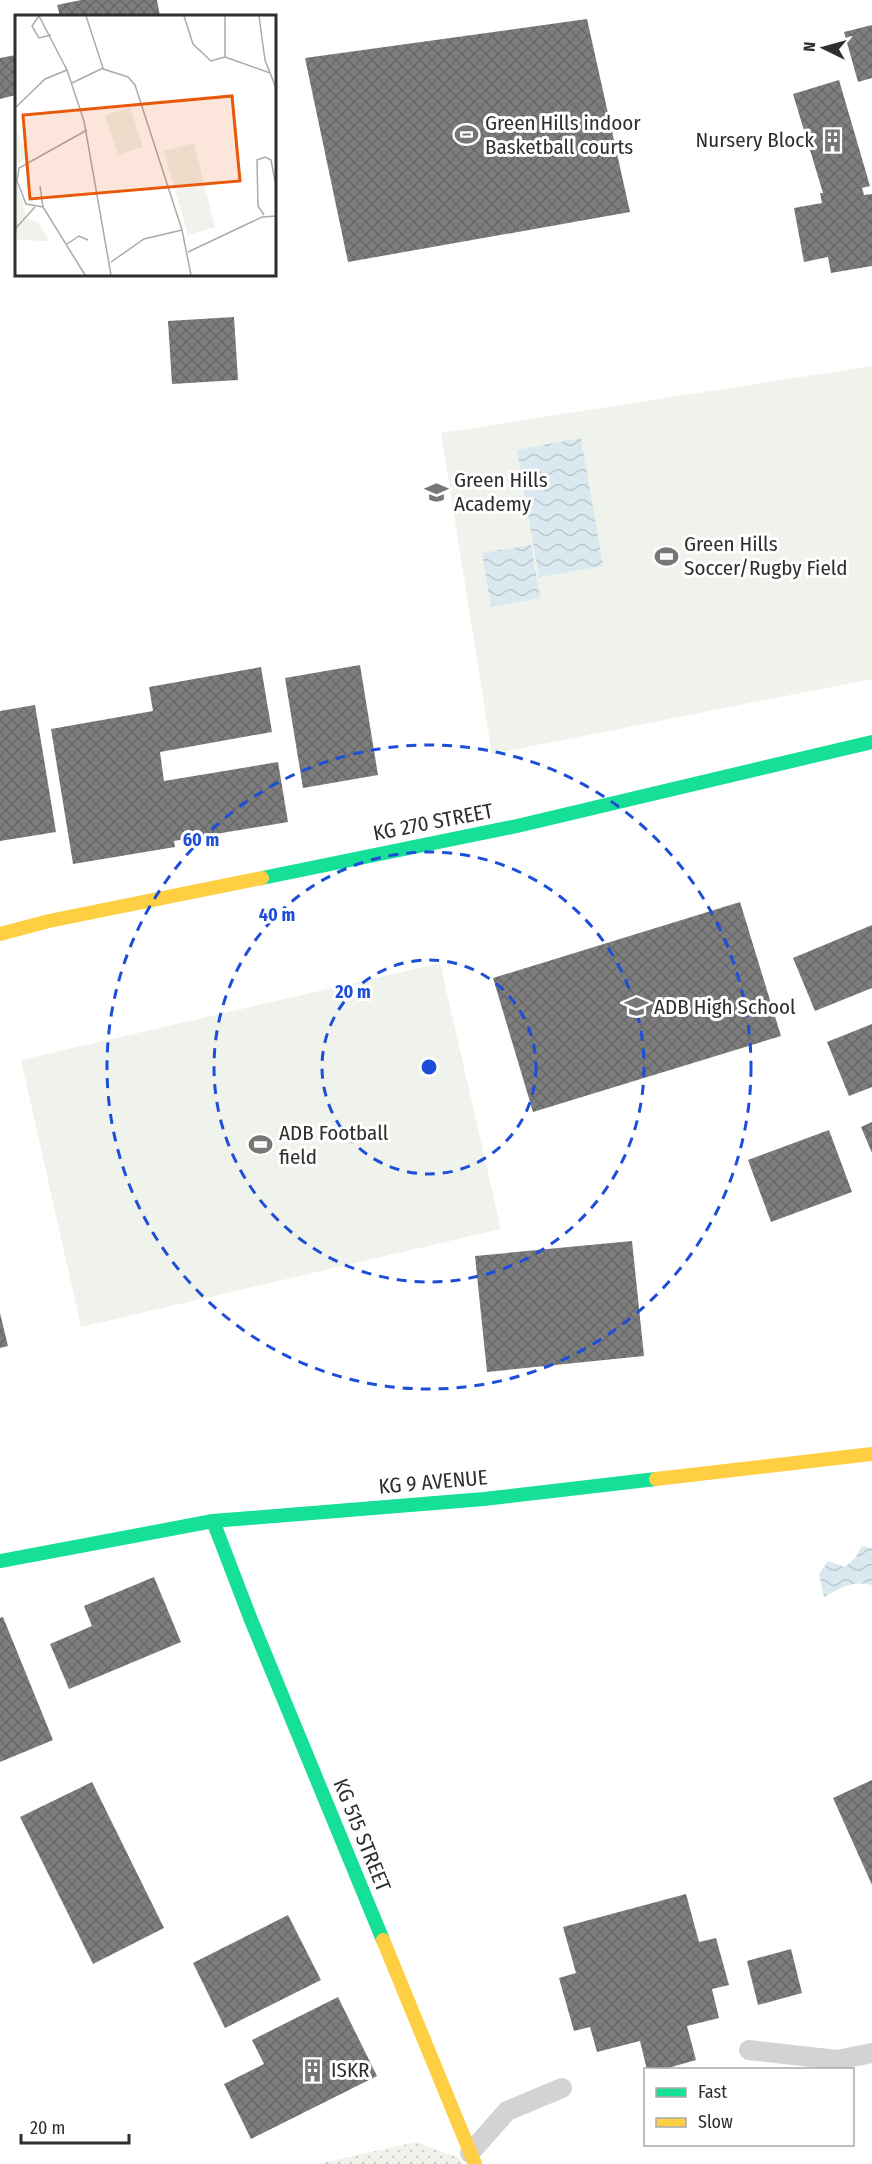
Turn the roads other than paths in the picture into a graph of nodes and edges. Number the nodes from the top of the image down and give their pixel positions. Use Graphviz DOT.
graph roads {
  1 [pos="872,742"];
  2 [pos="0,934"];
  3 [pos="872,1454"];
  4 [pos="213,1521"];
  5 [pos="0,1562"];
  6 [pos="748,2050"];
  7 [pos="872,2053"];
  8 [pos="562,2088"];
  9 [pos="473,2159"];
  1 -- 2 [label="street, KG 270 STREET"];
  3 -- 4 [label="street, KG 9 AVENUE"];
  4 -- 5 [label="street, KG 9 AVENUE"];
  4 -- 9 [label="street, KG 515 STREET"];
  6 -- 7 [label="lane"];
  8 -- 9 [label="lane"];
}
